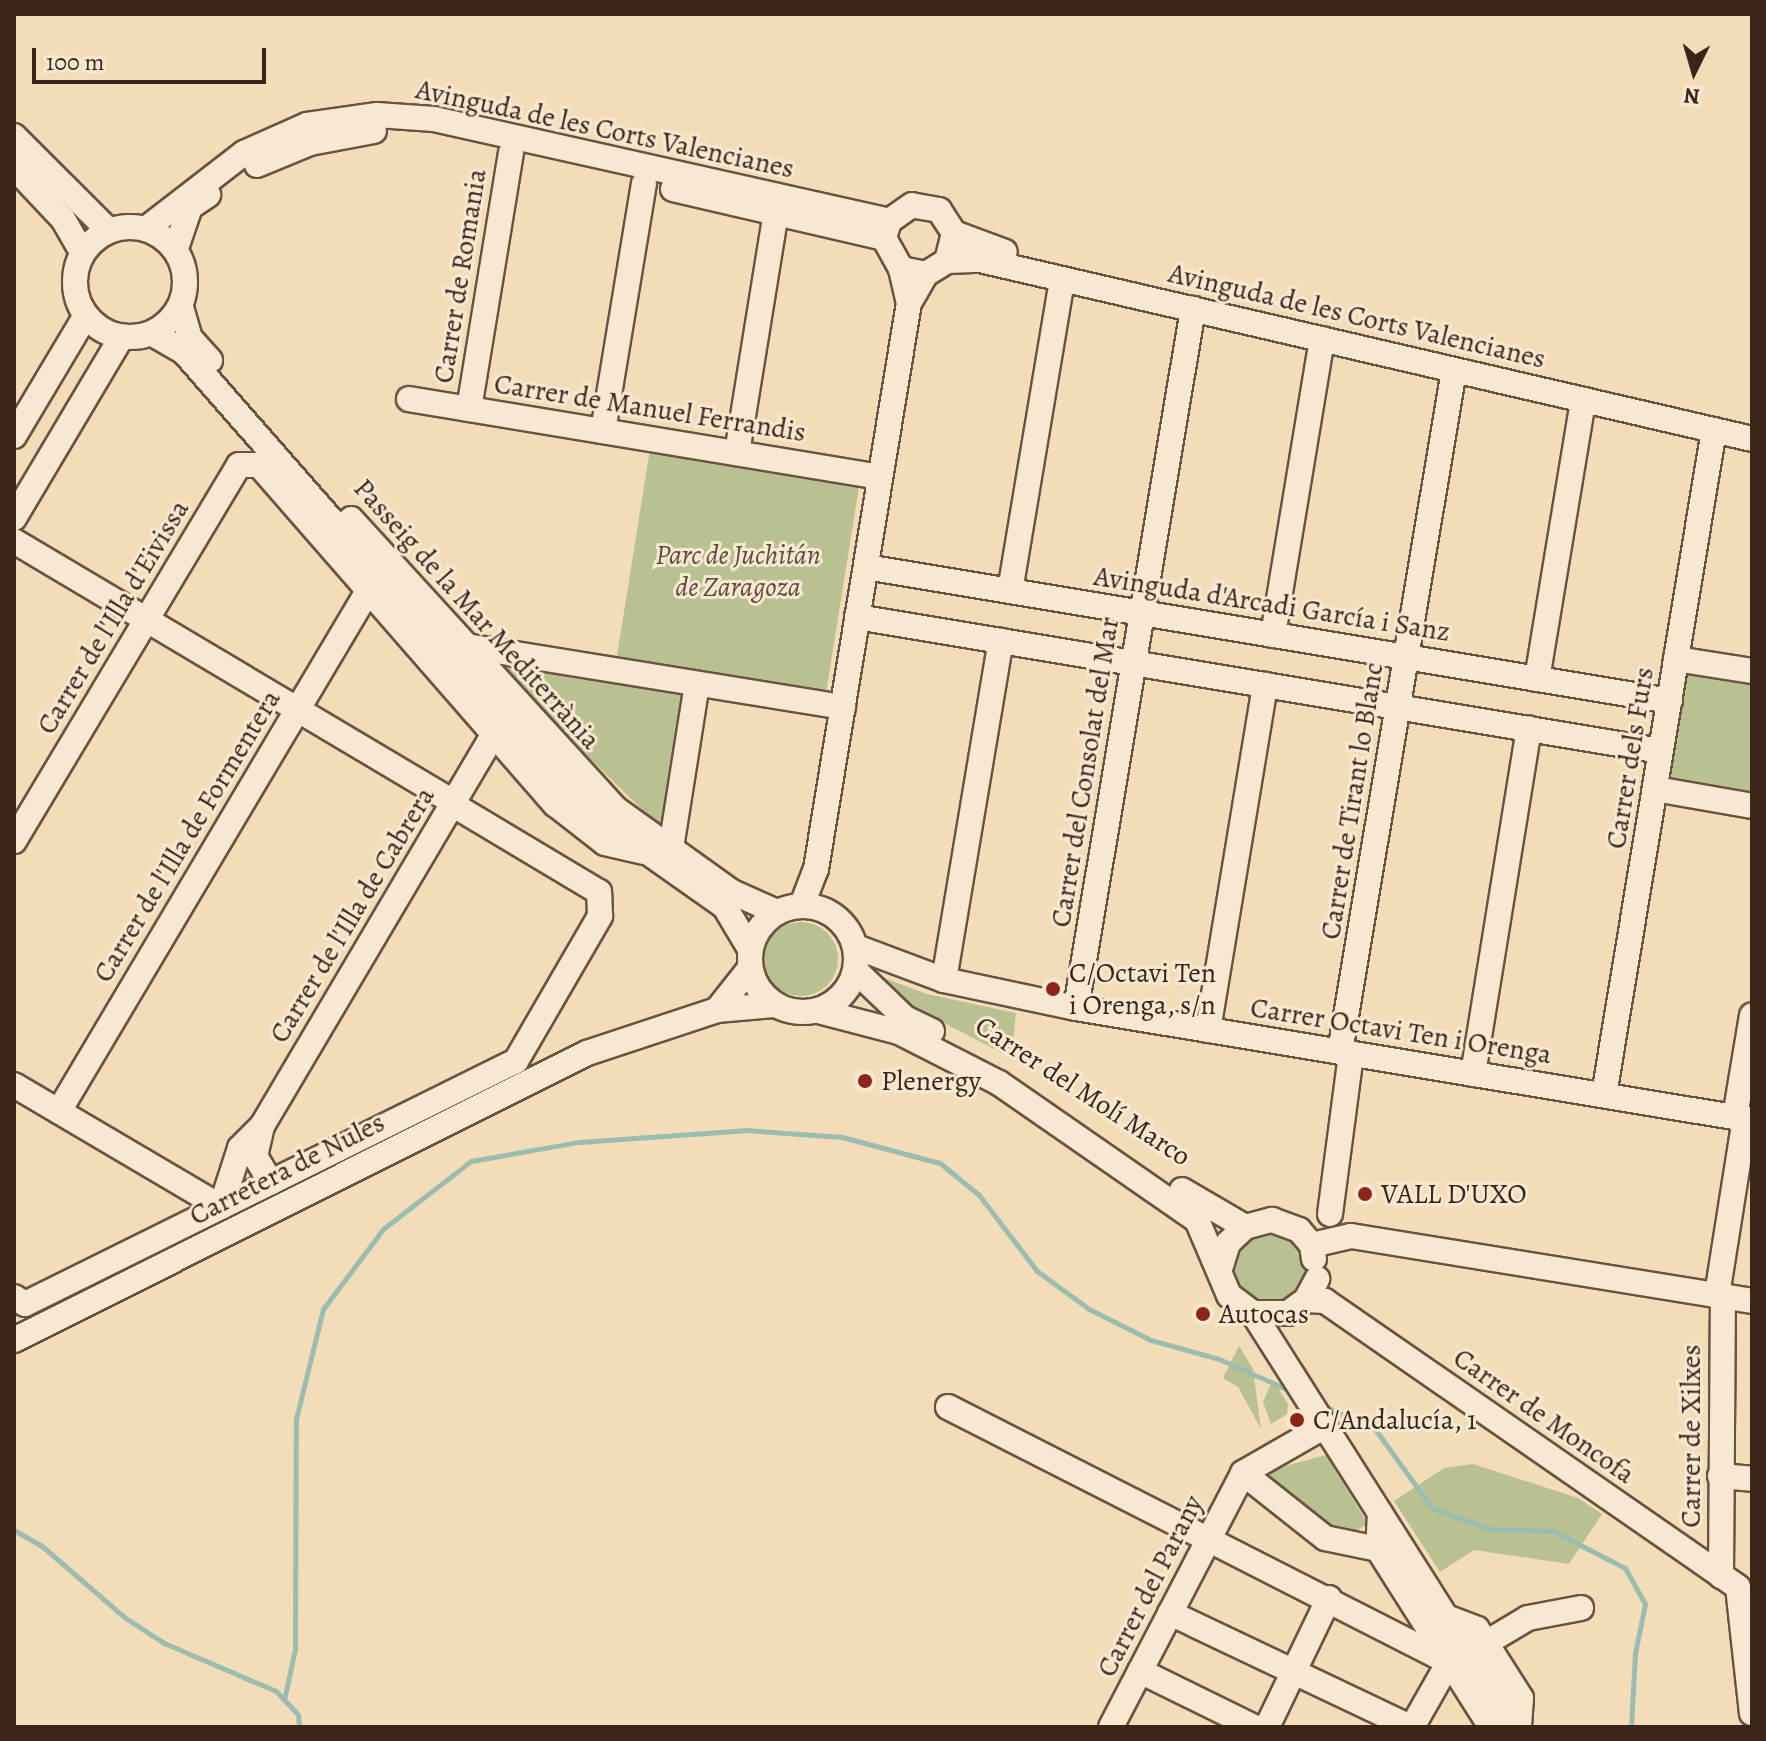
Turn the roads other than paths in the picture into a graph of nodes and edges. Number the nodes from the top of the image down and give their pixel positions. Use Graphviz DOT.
graph roads {
  1 [pos="14,136"];
  2 [pos="511,152"];
  3 [pos="14,167"];
  4 [pos="644,183"];
  5 [pos="776,213"];
  6 [pos="147,228"];
  7 [pos="108,230"];
  8 [pos="887,230"];
  9 [pos="954,233"];
  10 [pos="176,248"];
  11 [pos="82,252"];
  12 [pos="947,261"];
  13 [pos="901,269"];
  14 [pos="926,274"];
  15 [pos="1062,279"];
  16 [pos="909,303"];
  17 [pos="181,307"];
  18 [pos="1193,309"];
  19 [pos="85,317"];
  20 [pos="153,334"];
  21 [pos="121,338"];
  22 [pos="1322,339"];
  23 [pos="1454,370"];
  24 [pos="409,399"];
  25 [pos="1583,400"];
  26 [pos="469,409"];
  27 [pos="1752,424"];
  28 [pos="1714,430"];
  29 [pos="603,431"];
  30 [pos="14,436"];
  31 [pos="1752,439"];
  32 [pos="737,453"];
  33 [pos="239,465"];
  34 [pos="880,477"];
  35 [pos="14,518"];
  36 [pos="14,541"];
  37 [pos="866,567"];
  38 [pos="368,591"];
  39 [pos="1010,591"];
  40 [pos="1142,613"];
  41 [pos="857,617"];
  42 [pos="146,619"];
  43 [pos="1273,635"];
  44 [pos="1001,641"];
  45 [pos="466,646"];
  46 [pos="1406,657"];
  47 [pos="1676,659"];
  48 [pos="1134,663"];
  49 [pos="1752,671"];
  50 [pos="1537,679"];
  51 [pos="697,684"];
  52 [pos="1265,685"];
  53 [pos="1670,701"];
  54 [pos="843,707"];
  55 [pos="1398,707"];
  56 [pos="297,709"];
  57 [pos="1529,729"];
  58 [pos="493,735"];
  59 [pos="1661,751"];
  60 [pos="1655,789"];
  61 [pos="453,803"];
  62 [pos="1752,806"];
  63 [pos="14,841"];
  64 [pos="671,848"];
  65 [pos="643,852"];
  66 [pos="813,907"];
  67 [pos="777,912"];
  68 [pos="750,959"];
  69 [pos="856,959"];
  70 [pos="944,980"];
  71 [pos="774,1005"];
  72 [pos="1076,1008"];
  73 [pos="717,1010"];
  74 [pos="818,1011"];
  75 [pos="1752,1015"];
  76 [pos="1208,1030"];
  77 [pos="587,1053"];
  78 [pos="1346,1053"];
  79 [pos="1473,1074"];
  80 [pos="14,1085"];
  81 [pos="467,1086"];
  82 [pos="1604,1095"];
  83 [pos="59,1111"];
  84 [pos="1744,1119"];
  85 [pos="262,1126"];
  86 [pos="271,1183"];
  87 [pos="221,1207"];
  88 [pos="1330,1214"];
  89 [pos="1245,1227"];
  90 [pos="1351,1236"];
  91 [pos="1306,1238"];
  92 [pos="1221,1266"];
  93 [pos="1720,1296"];
  94 [pos="1309,1298"];
  95 [pos="20,1300"];
  96 [pos="1752,1301"];
  97 [pos="1253,1313"];
  98 [pos="14,1340"];
  99 [pos="1288,1368"];
  100 [pos="948,1407"];
  101 [pos="1325,1426"];
  102 [pos="1243,1473"];
  103 [pos="1720,1476"];
  104 [pos="1752,1479"];
  105 [pos="1209,1538"];
  106 [pos="1388,1545"];
  107 [pos="1735,1585"];
  108 [pos="1329,1598"];
  109 [pos="1581,1608"];
  110 [pos="1170,1613"];
  111 [pos="1446,1617"];
  112 [pos="1746,1641"];
  113 [pos="1486,1643"];
  114 [pos="1449,1662"];
  115 [pos="1140,1671"];
  116 [pos="1294,1672"];
  117 [pos="1752,1713"];
  118 [pos="1111,1727"];
  119 [pos="1254,1727"];
  120 [pos="1267,1727"];
  121 [pos="1411,1727"];
  122 [pos="1491,1727"];
  123 [pos="1518,1727"];
  1 -- 7 [label="street"];
  2 -- 4 [label="street, Avinguda de les Corts Valencianes"];
  2 -- 10 [label="street, Avinguda de les Corts Valencianes"];
  2 -- 26 [label="street, Carrer de Romania"];
  3 -- 11 [label="street"];
  4 -- 5 [label="street, Avinguda de les Corts Valencianes"];
  4 -- 29 [label="street"];
  5 -- 8 [label="street, Avinguda de les Corts Valencianes"];
  5 -- 32 [label="street"];
  6 -- 7 [label="street"];
  6 -- 8 [label="street, Avinguda de les Corts Valencianes"];
  6 -- 10 [label="street"];
  7 -- 11 [label="street"];
  8 -- 9 [label="street"];
  8 -- 13 [label="street"];
  9 -- 12 [label="street"];
  9 -- 27 [label="street, Avinguda de les Corts Valencianes"];
  10 -- 17 [label="street"];
  11 -- 19 [label="street"];
  12 -- 14 [label="street"];
  12 -- 15 [label="street, Avinguda de les Corts Valencianes"];
  13 -- 14 [label="street"];
  13 -- 16 [label="street"];
  14 -- 16 [label="street"];
  15 -- 18 [label="street, Avinguda de les Corts Valencianes"];
  15 -- 39 [label="street"];
  16 -- 34 [label="street"];
  17 -- 20 [label="street"];
  17 -- 45 [label="street, Passeig de la Mar Mediterrània"];
  18 -- 22 [label="street, Avinguda de les Corts Valencianes"];
  18 -- 40 [label="street, Carrer del Consolat del Mar"];
  19 -- 21 [label="street"];
  19 -- 30 [label="street"];
  20 -- 21 [label="street"];
  20 -- 65 [label="street, Passeig de la Mar Mediterrània"];
  21 -- 35 [label="street"];
  22 -- 23 [label="street, Avinguda de les Corts Valencianes"];
  22 -- 43 [label="street"];
  23 -- 25 [label="street, Avinguda de les Corts Valencianes"];
  23 -- 46 [label="street, Carrer de Tirant lo Blanc"];
  24 -- 26 [label="street, Carrer de Manuel Ferrandis"];
  25 -- 28 [label="street, Avinguda de les Corts Valencianes"];
  25 -- 50 [label="street"];
  26 -- 29 [label="street, Carrer de Manuel Ferrandis"];
  28 -- 31 [label="street, Avinguda de les Corts Valencianes"];
  28 -- 47 [label="street, Carrer dels Furs"];
  29 -- 32 [label="street, Carrer de Manuel Ferrandis"];
  32 -- 34 [label="street, Carrer de Manuel Ferrandis"];
  33 -- 38 [label="street, Passeig de la Mar Mediterrània"];
  33 -- 42 [label="street, Carrer de l'Illa d'Eivissa"];
  34 -- 37 [label="street"];
  36 -- 42 [label="street"];
  37 -- 39 [label="street, Avinguda d'Arcadi García i Sanz"];
  37 -- 41 [label="street"];
  38 -- 56 [label="street, Carrer de l'Illa de Formentera"];
  38 -- 58 [label="street, Passeig de la Mar Mediterrània"];
  39 -- 40 [label="street, Avinguda d'Arcadi García i Sanz"];
  40 -- 43 [label="street, Avinguda d'Arcadi García i Sanz"];
  40 -- 48 [label="street, Carrer del Consolat del Mar"];
  41 -- 44 [label="street"];
  41 -- 54 [label="street"];
  42 -- 56 [label="street"];
  42 -- 63 [label="street, Carrer de l'Illa d'Eivissa"];
  43 -- 46 [label="street, Avinguda d'Arcadi García i Sanz"];
  44 -- 48 [label="street"];
  44 -- 70 [label="street"];
  45 -- 51 [label="street"];
  45 -- 64 [label="street, Passeig de la Mar Mediterrània"];
  46 -- 50 [label="street, Avinguda d'Arcadi García i Sanz"];
  46 -- 55 [label="street, Carrer de Tirant lo Blanc"];
  47 -- 49 [label="street"];
  47 -- 53 [label="street, Carrer dels Furs"];
  48 -- 52 [label="street"];
  48 -- 72 [label="street, Carrer del Consolat del Mar"];
  50 -- 53 [label="street, Avinguda d'Arcadi García i Sanz"];
  51 -- 54 [label="street"];
  51 -- 64 [label="street"];
  52 -- 55 [label="street"];
  52 -- 76 [label="street"];
  53 -- 59 [label="street, Carrer dels Furs"];
  54 -- 66 [label="street"];
  55 -- 57 [label="street"];
  55 -- 78 [label="street, Carrer de Tirant lo Blanc"];
  56 -- 61 [label="street"];
  56 -- 83 [label="street, Carrer de l'Illa de Formentera"];
  57 -- 59 [label="street"];
  57 -- 79 [label="street"];
  58 -- 61 [label="street, Carrer de l'Illa de Cabrera"];
  58 -- 65 [label="street, Passeig de la Mar Mediterrània"];
  59 -- 60 [label="street, Carrer dels Furs"];
  60 -- 62 [label="street"];
  60 -- 82 [label="street, Carrer dels Furs"];
  61 -- 81 [label="street, Carretera de Nules"];
  61 -- 85 [label="street, Carrer de l'Illa de Cabrera"];
  64 -- 67 [label="street, Passeig de la Mar Mediterrània"];
  65 -- 68 [label="street, Passeig de la Mar Mediterrània"];
  66 -- 67 [label="street"];
  66 -- 69 [label="street"];
  67 -- 68 [label="street"];
  68 -- 71 [label="street"];
  68 -- 73 [label="street"];
  69 -- 70 [label="street, Carrer Octavi Ten i Orenga"];
  69 -- 74 [label="street"];
  69 -- 89 [label="street, Carrer del Molí Marco"];
  70 -- 72 [label="street, Carrer Octavi Ten i Orenga"];
  71 -- 73 [label="street, Carretera de Nules"];
  71 -- 74 [label="street"];
  72 -- 76 [label="street, Carrer Octavi Ten i Orenga"];
  73 -- 77 [label="street, Carretera de Nules"];
  74 -- 92 [label="street, Carrer del Molí Marco"];
  75 -- 84 [label="street, Carrer de Xilxes"];
  76 -- 78 [label="street, Carrer Octavi Ten i Orenga"];
  77 -- 81 [label="street, Carretera de Nules"];
  77 -- 98 [label="street, Carretera de Nules"];
  78 -- 79 [label="street, Carrer Octavi Ten i Orenga"];
  78 -- 88 [label="street, Carrer de Tirant lo Blanc"];
  79 -- 82 [label="street, Carrer Octavi Ten i Orenga"];
  80 -- 83 [label="street"];
  81 -- 86 [label="street, Carretera de Nules"];
  82 -- 84 [label="street, Carrer Octavi Ten i Orenga"];
  83 -- 87 [label="street"];
  84 -- 93 [label="street, Carrer de Xilxes"];
  85 -- 86 [label="street, Carrer de l'Illa de Cabrera"];
  85 -- 87 [label="street, Carrer de l'Illa de Cabrera"];
  86 -- 87 [label="street, Carretera de Nules"];
  87 -- 95 [label="street, Carretera de Nules"];
  88 -- 90 [label="street"];
  88 -- 91 [label="street"];
  89 -- 91 [label="street"];
  89 -- 92 [label="street"];
  90 -- 91 [label="street"];
  90 -- 93 [label="street"];
  91 -- 94 [label="street"];
  92 -- 97 [label="street"];
  93 -- 96 [label="street"];
  93 -- 103 [label="street, Carrer de Xilxes"];
  94 -- 97 [label="street"];
  94 -- 99 [label="street"];
  94 -- 107 [label="street, Carrer de Moncofa"];
  97 -- 99 [label="street"];
  99 -- 101 [label="street"];
  100 -- 105 [label="street"];
  101 -- 102 [label="street"];
  101 -- 106 [label="street"];
  102 -- 105 [label="street, Carrer del Parany"];
  102 -- 106 [label="street"];
  103 -- 104 [label="street"];
  103 -- 107 [label="street, Carrer de Xilxes"];
  105 -- 108 [label="street"];
  105 -- 110 [label="street, Carrer del Parany"];
  106 -- 111 [label="street"];
  106 -- 114 [label="street"];
  107 -- 112 [label="street, Carrer de Xilxes"];
  108 -- 114 [label="street"];
  108 -- 116 [label="street"];
  109 -- 113 [label="street"];
  110 -- 115 [label="street, Carrer del Parany"];
  110 -- 116 [label="street"];
  111 -- 113 [label="street"];
  111 -- 123 [label="street"];
  112 -- 117 [label="street, Carrer de Xilxes"];
  113 -- 123 [label="street"];
  114 -- 121 [label="street"];
  114 -- 122 [label="street"];
  115 -- 118 [label="street, Carrer del Parany"];
  115 -- 119 [label="street"];
  116 -- 120 [label="street"];
  116 -- 121 [label="street"];
}
